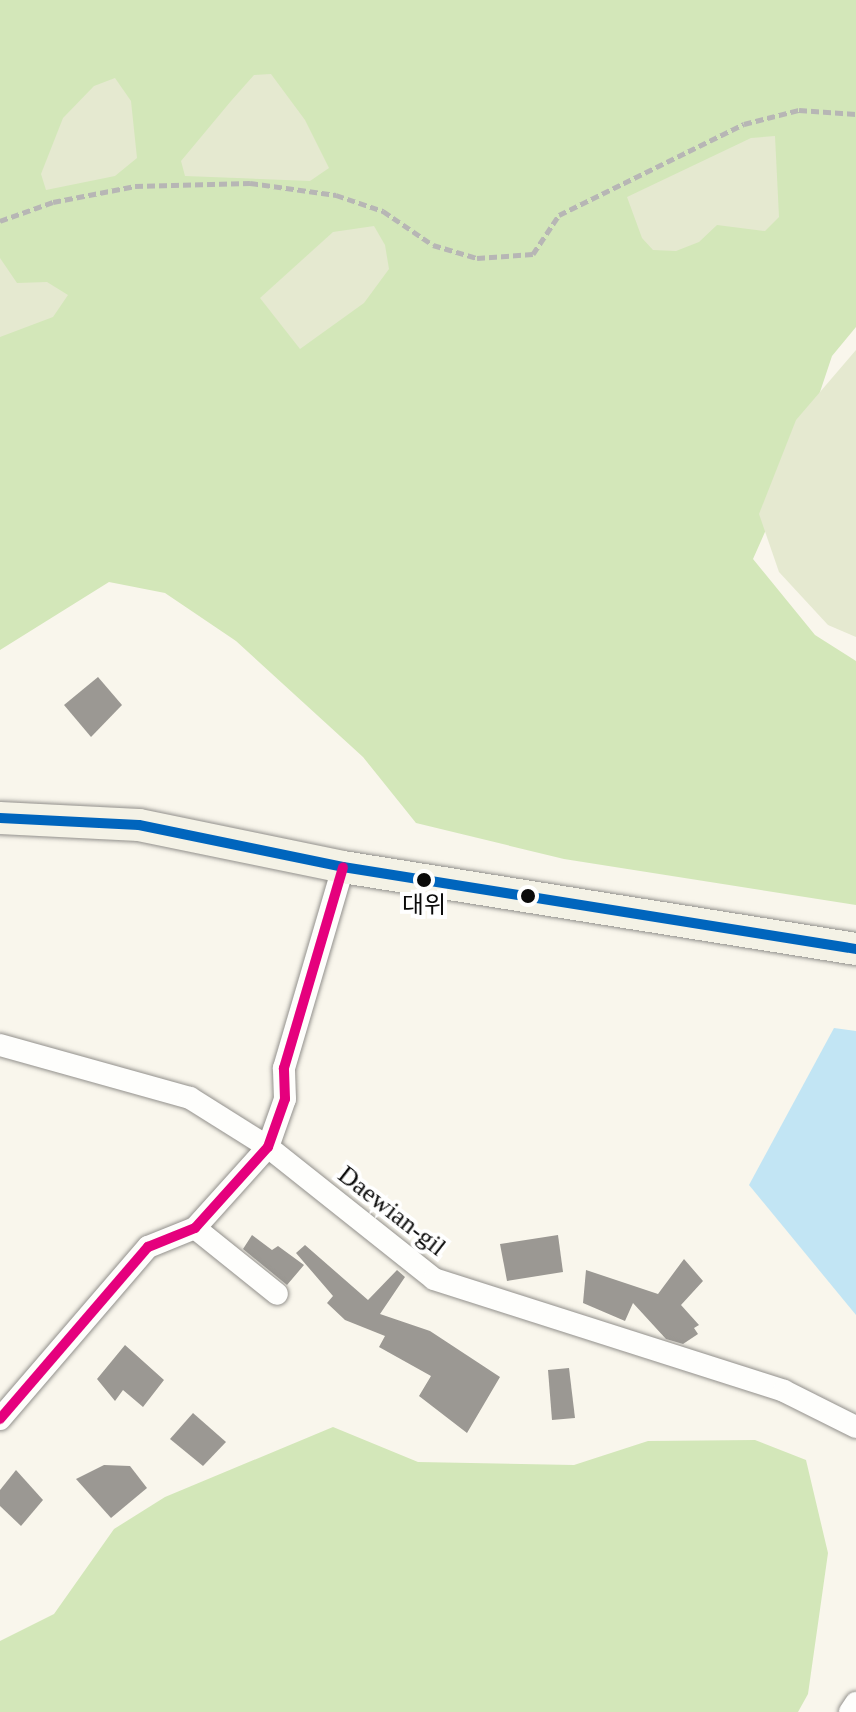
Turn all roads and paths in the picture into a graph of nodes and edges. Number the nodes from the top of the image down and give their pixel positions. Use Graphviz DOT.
graph roads {
  1 [pos="856,114"];
  2 [pos="0,221"];
  3 [pos="0,818"];
  4 [pos="343,867"];
  5 [pos="856,949"];
  6 [pos="0,1045"];
  7 [pos="268,1147"];
  8 [pos="195,1228"];
  9 [pos="277,1294"];
  10 [pos="0,1419"];
  11 [pos="856,1427"];
  12 [pos="856,1703"];
  13 [pos="850,1712"];
  1 -- 2 [label="path"];
  3 -- 4 [label="main road"];
  4 -- 5 [label="main road"];
  4 -- 7 [label="street"];
  6 -- 7 [label="street, Daewian-gil"];
  7 -- 8 [label="street"];
  7 -- 11 [label="street, Daewian-gil"];
  8 -- 9 [label="street"];
  8 -- 10 [label="street"];
  12 -- 13 [label="street"];
}
